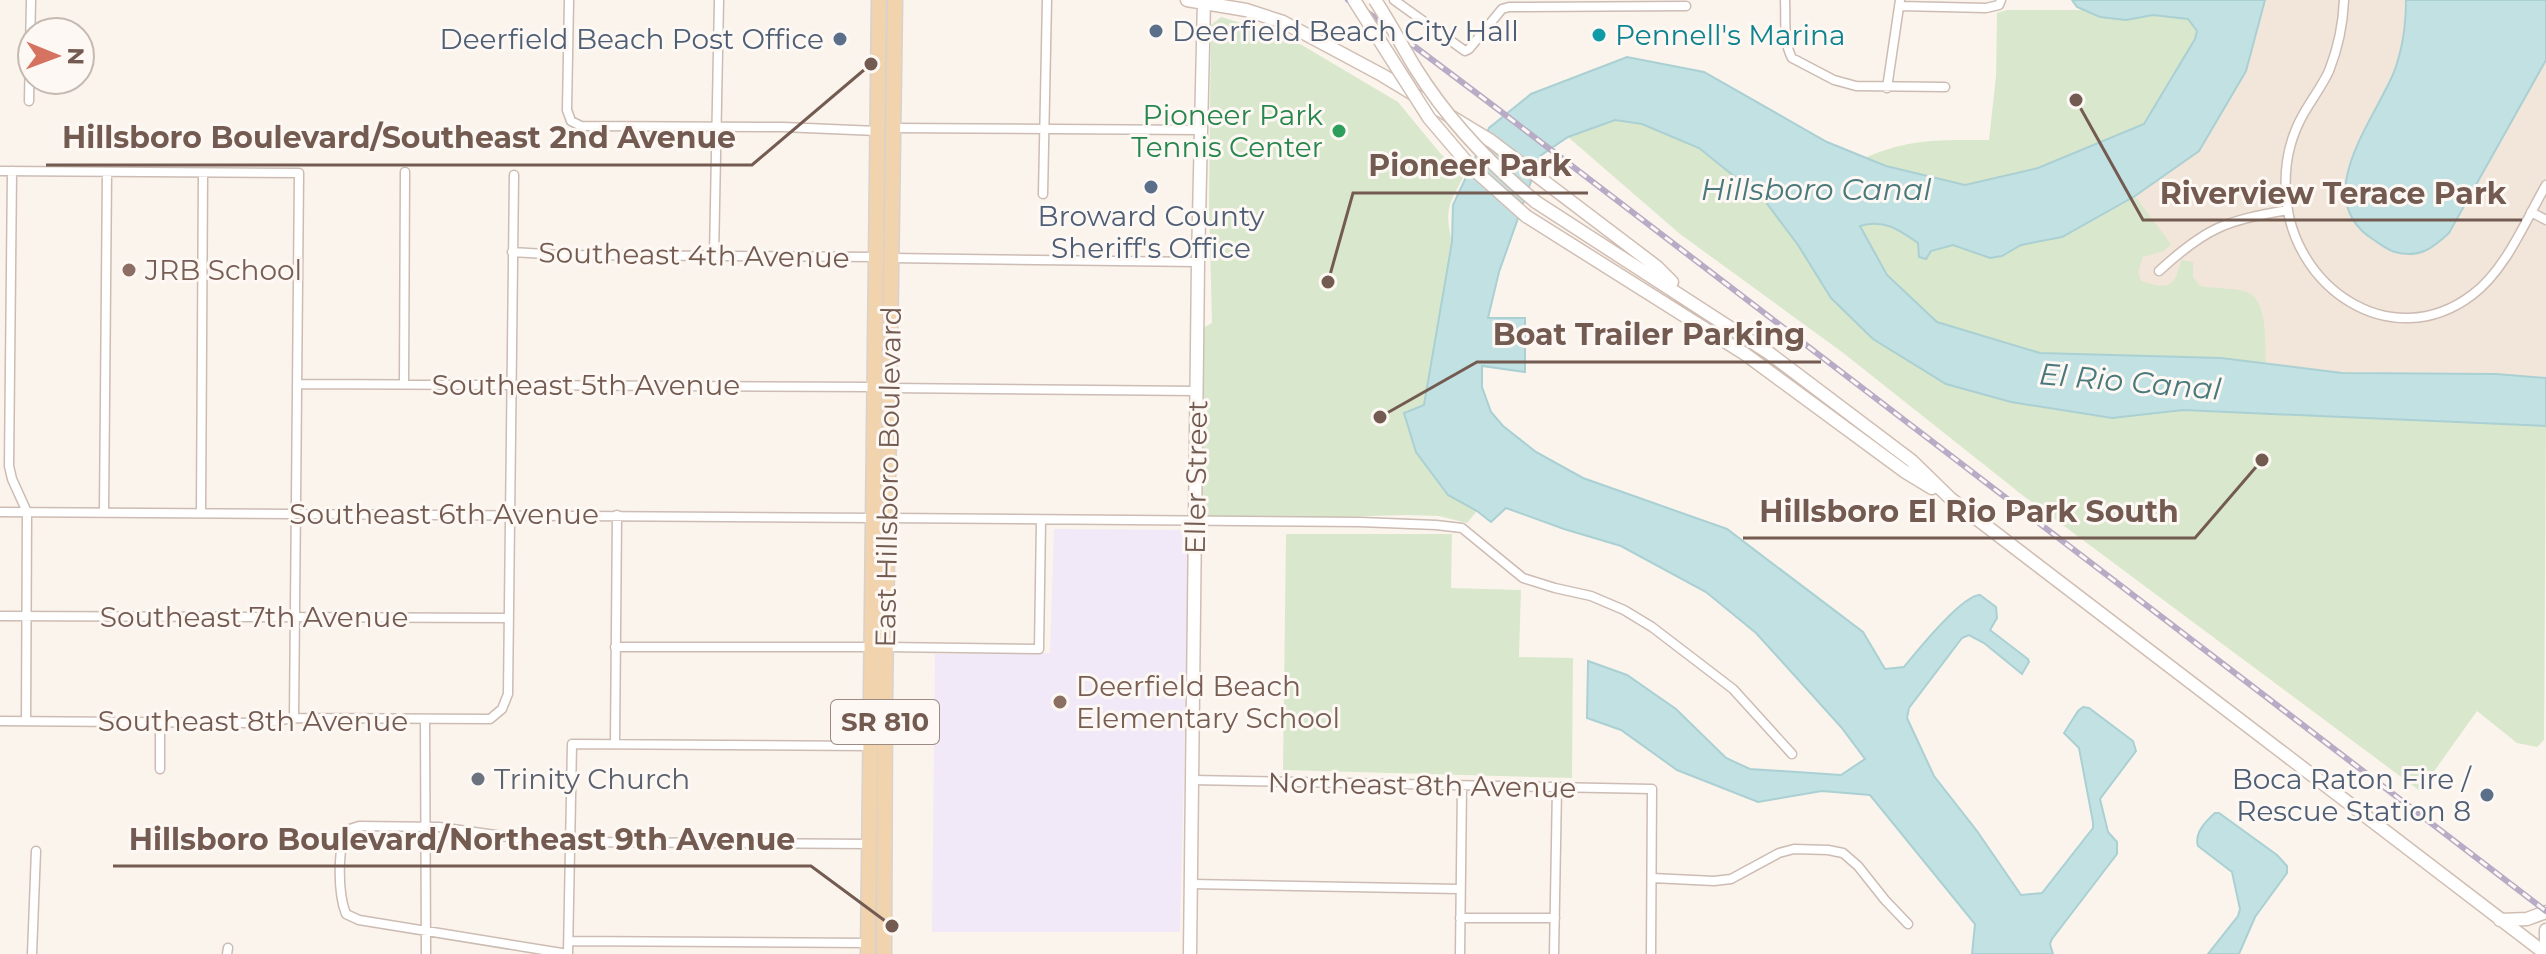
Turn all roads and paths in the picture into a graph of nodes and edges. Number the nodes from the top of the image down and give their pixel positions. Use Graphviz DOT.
graph roads {
  1 [pos="31,0"];
  2 [pos="569,0"];
  3 [pos="719,0"];
  4 [pos="879,0"];
  5 [pos="895,0"];
  6 [pos="1047,0"];
  7 [pos="1187,0"];
  8 [pos="1354,0"];
  9 [pos="1375,0"];
  10 [pos="1394,0"];
  11 [pos="1785,0"];
  12 [pos="2344,0"];
  13 [pos="1204,1"];
  14 [pos="2000,2"];
  15 [pos="1900,3"];
  16 [pos="1686,6"];
  17 [pos="1945,87"];
  18 [pos="1887,88"];
  19 [pos="29,101"];
  20 [pos="716,126"];
  21 [pos="893,128"];
  22 [pos="1044,129"];
  23 [pos="1200,130"];
  24 [pos="877,131"];
  25 [pos="0,171"];
  26 [pos="12,171"];
  27 [pos="107,172"];
  28 [pos="405,172"];
  29 [pos="203,173"];
  30 [pos="514,175"];
  31 [pos="2546,185"];
  32 [pos="1043,194"];
  33 [pos="2288,210"];
  34 [pos="2531,212"];
  35 [pos="2546,220"];
  36 [pos="512,252"];
  37 [pos="714,257"];
  38 [pos="884,258"];
  39 [pos="1198,262"];
  40 [pos="2159,271"];
  41 [pos="1663,301"];
  42 [pos="1693,302"];
  43 [pos="297,384"];
  44 [pos="404,384"];
  45 [pos="511,385"];
  46 [pos="882,388"];
  47 [pos="1197,391"];
  48 [pos="1951,499"];
  49 [pos="0,512"];
  50 [pos="27,512"];
  51 [pos="104,512"];
  52 [pos="201,512"];
  53 [pos="295,513"];
  54 [pos="509,515"];
  55 [pos="617,515"];
  56 [pos="880,518"];
  57 [pos="1041,520"];
  58 [pos="1195,521"];
  59 [pos="0,616"];
  60 [pos="27,617"];
  61 [pos="295,617"];
  62 [pos="508,618"];
  63 [pos="615,647"];
  64 [pos="878,647"];
  65 [pos="871,680"];
  66 [pos="885,698"];
  67 [pos="294,718"];
  68 [pos="425,719"];
  69 [pos="0,721"];
  70 [pos="26,721"];
  71 [pos="160,722"];
  72 [pos="615,743"];
  73 [pos="870,746"];
  74 [pos="1792,754"];
  75 [pos="160,769"];
  76 [pos="1192,780"];
  77 [pos="1462,786"];
  78 [pos="1557,788"];
  79 [pos="424,826"];
  80 [pos="569,842"];
  81 [pos="876,844"];
  82 [pos="36,851"];
  83 [pos="1652,878"];
  84 [pos="1191,884"];
  85 [pos="1459,889"];
  86 [pos="2546,912"];
  87 [pos="1460,918"];
  88 [pos="1555,918"];
  89 [pos="2500,920"];
  90 [pos="1908,924"];
  91 [pos="426,930"];
  92 [pos="2546,930"];
  93 [pos="569,941"];
  94 [pos="2546,944"];
  95 [pos="868,948"];
  96 [pos="32,954"];
  97 [pos="426,954"];
  98 [pos="568,954"];
  99 [pos="884,954"];
  100 [pos="1190,954"];
  101 [pos="1460,954"];
  102 [pos="1554,954"];
  103 [pos="1651,954"];
  104 [pos="2546,954"];
  1 -- 19 [label="street"];
  2 -- 20 [label="street"];
  3 -- 20 [label="street"];
  4 -- 24 [label="main road, East Hillsboro Boulevard / SR 810"];
  5 -- 21 [label="main road, East Hillsboro Boulevard / SR 810"];
  6 -- 22 [label="street"];
  7 -- 13 [label="main road"];
  8 -- 41 [label="main road, bridge"];
  9 -- 42 [label="main road, bridge"];
  10 -- 16 [label="street"];
  11 -- 18 [label="street"];
  12 -- 33 [label="street"];
  13 -- 23 [label="main road, Eller Street"];
  13 -- 42 [label="main road"];
  14 -- 15 [label="street"];
  15 -- 18 [label="street"];
  17 -- 18 [label="street"];
  20 -- 24 [label="street"];
  20 -- 37 [label="street"];
  21 -- 22 [label="street"];
  21 -- 38 [label="main road, East Hillsboro Boulevard / SR 810"];
  22 -- 23 [label="street"];
  22 -- 32 [label="street"];
  23 -- 39 [label="main road, Eller Street"];
  24 -- 38 [label="main road, East Hillsboro Boulevard / SR 810"];
  25 -- 26 [label="street"];
  26 -- 27 [label="street"];
  26 -- 50 [label="street"];
  27 -- 29 [label="street"];
  27 -- 51 [label="street"];
  28 -- 44 [label="street"];
  29 -- 43 [label="street"];
  29 -- 52 [label="street"];
  30 -- 36 [label="street"];
  31 -- 34 [label="street"];
  33 -- 34 [label="street"];
  33 -- 40 [label="street"];
  34 -- 35 [label="street"];
  36 -- 37 [label="street, Southeast 4th Avenue"];
  36 -- 45 [label="street"];
  37 -- 38 [label="street, Southeast 4th Avenue"];
  38 -- 39 [label="street, Southeast 4th Avenue"];
  38 -- 46 [label="main road, East Hillsboro Boulevard / SR 810"];
  39 -- 47 [label="main road, Eller Street"];
  41 -- 42 [label="main road"];
  41 -- 48 [label="main road"];
  42 -- 48 [label="main road"];
  43 -- 44 [label="street, Southeast 5th Avenue"];
  43 -- 53 [label="street"];
  44 -- 45 [label="street, Southeast 5th Avenue"];
  45 -- 46 [label="street, Southeast 5th Avenue"];
  45 -- 54 [label="street"];
  46 -- 47 [label="street, Southeast 5th Avenue"];
  46 -- 56 [label="main road, East Hillsboro Boulevard / SR 810"];
  47 -- 58 [label="main road, Eller Street"];
  48 -- 89 [label="main road"];
  49 -- 50 [label="street, Southeast 6th Avenue"];
  50 -- 51 [label="street, Southeast 6th Avenue"];
  50 -- 60 [label="street"];
  51 -- 52 [label="street, Southeast 6th Avenue"];
  52 -- 53 [label="street, Southeast 6th Avenue"];
  53 -- 54 [label="street, Southeast 6th Avenue"];
  53 -- 61 [label="street"];
  54 -- 55 [label="street, Southeast 6th Avenue"];
  54 -- 62 [label="street"];
  55 -- 56 [label="street, Southeast 6th Avenue"];
  55 -- 63 [label="street"];
  56 -- 57 [label="street, Southeast 6th Avenue"];
  56 -- 64 [label="main road, East Hillsboro Boulevard / SR 810"];
  57 -- 58 [label="street, Southeast 6th Avenue"];
  57 -- 64 [label="street"];
  58 -- 74 [label="street, Southeast 6th Avenue"];
  58 -- 76 [label="main road, Eller Street"];
  59 -- 60 [label="street, Southeast 7th Avenue"];
  60 -- 61 [label="street, Southeast 7th Avenue"];
  60 -- 70 [label="street"];
  61 -- 62 [label="street, Southeast 7th Avenue"];
  61 -- 67 [label="street"];
  62 -- 68 [label="street, Southeast 8th Avenue"];
  63 -- 64 [label="street"];
  63 -- 72 [label="street"];
  64 -- 65 [label="main road, East Hillsboro Boulevard / SR 810"];
  64 -- 66 [label="main road, East Hillsboro Boulevard / SR 810"];
  65 -- 66 [label="main road"];
  65 -- 73 [label="main road, East Hillsboro Boulevard / SR 810"];
  66 -- 81 [label="main road, East Hillsboro Boulevard / SR 810"];
  67 -- 68 [label="street, Southeast 8th Avenue"];
  67 -- 71 [label="street, Southeast 8th Avenue"];
  68 -- 79 [label="street"];
  69 -- 70 [label="street, Southeast 8th Avenue"];
  70 -- 71 [label="street, Southeast 8th Avenue"];
  71 -- 75 [label="street"];
  72 -- 73 [label="street"];
  72 -- 80 [label="street"];
  73 -- 81 [label="main road, East Hillsboro Boulevard / SR 810"];
  76 -- 77 [label="street, Northeast 8th Avenue"];
  76 -- 84 [label="main road, Eller Street"];
  77 -- 78 [label="street, Northeast 8th Avenue"];
  77 -- 85 [label="street"];
  78 -- 83 [label="street, Northeast 8th Avenue"];
  78 -- 88 [label="street"];
  79 -- 80 [label="street"];
  79 -- 91 [label="street"];
  79 -- 91 [label="street"];
  80 -- 81 [label="street"];
  80 -- 93 [label="street"];
  81 -- 95 [label="main road, East Hillsboro Boulevard / SR 810"];
  81 -- 99 [label="main road, East Hillsboro Boulevard / SR 810"];
  82 -- 96 [label="street"];
  83 -- 90 [label="street"];
  83 -- 103 [label="street"];
  84 -- 85 [label="street"];
  84 -- 100 [label="main road, Eller Street"];
  85 -- 87 [label="street"];
  86 -- 89 [label="main road"];
  87 -- 88 [label="street"];
  87 -- 101 [label="street"];
  88 -- 102 [label="street"];
  89 -- 104 [label="main road"];
  91 -- 97 [label="street"];
  91 -- 98 [label="street"];
  92 -- 94 [label="main road"];
  93 -- 95 [label="street"];
  93 -- 98 [label="street"];
}
